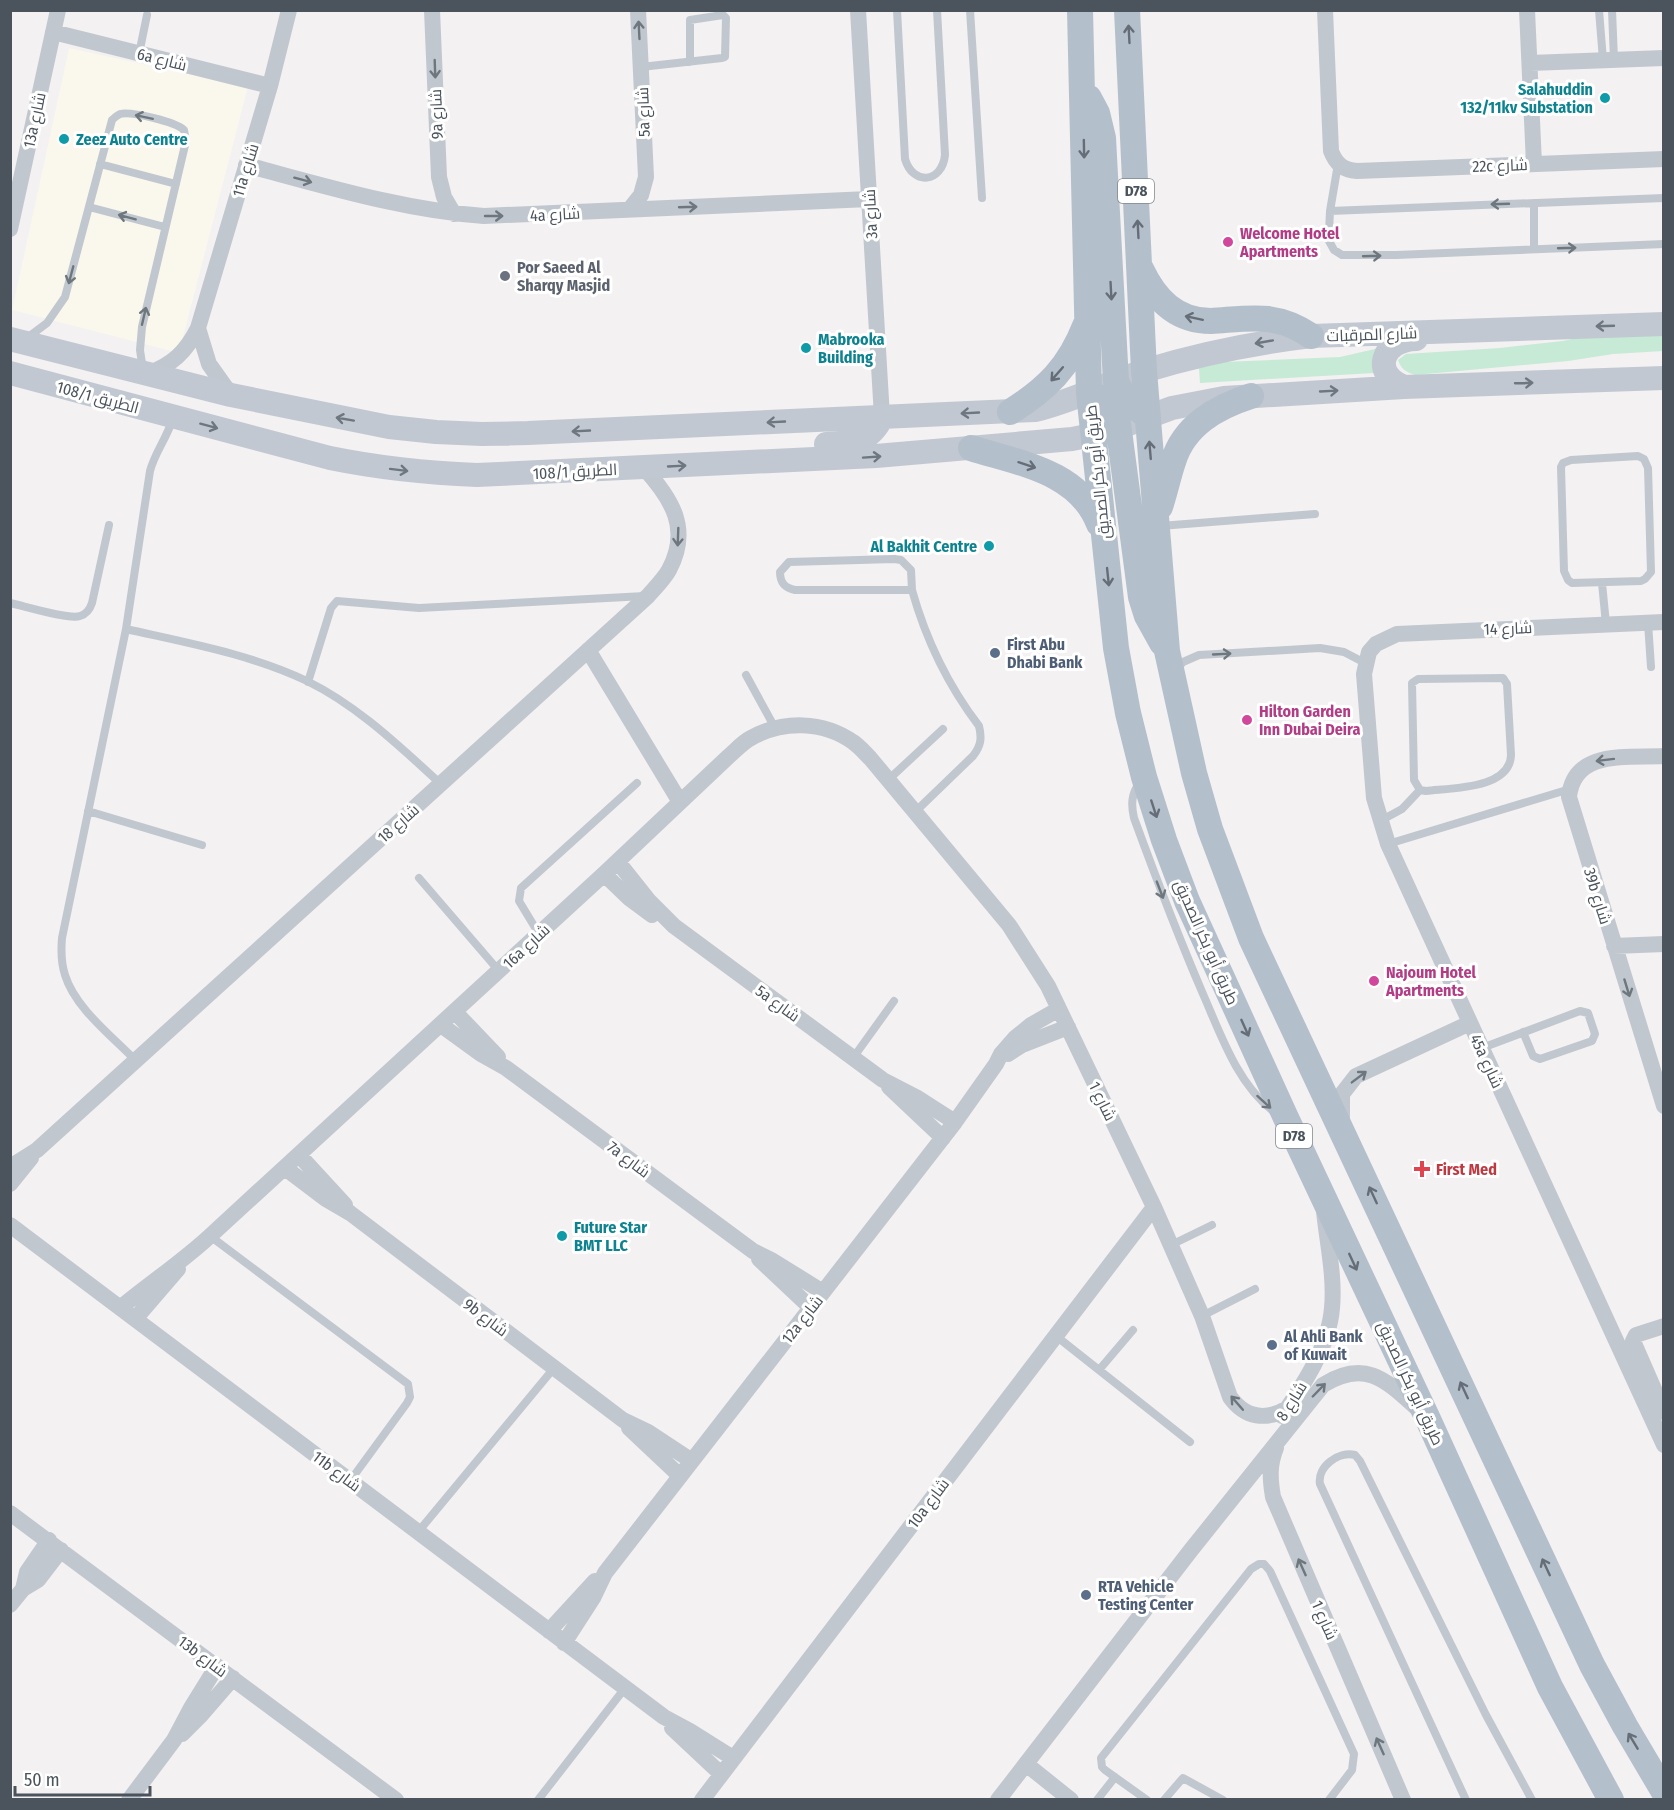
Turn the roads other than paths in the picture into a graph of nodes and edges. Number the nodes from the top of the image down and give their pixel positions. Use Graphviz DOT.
graph roads {
  1 [pos="58,10"];
  2 [pos="290,10"];
  3 [pos="432,10"];
  4 [pos="638,10"];
  5 [pos="858,10"];
  6 [pos="897,10"];
  7 [pos="937,10"];
  8 [pos="970,10"];
  9 [pos="1080,10"];
  10 [pos="1127,10"];
  11 [pos="1325,10"];
  12 [pos="1527,10"];
  13 [pos="1599,10"];
  14 [pos="1612,10"];
  15 [pos="147,15"];
  16 [pos="53,32"];
  17 [pos="140,54"];
  18 [pos="1664,58"];
  19 [pos="1608,60"];
  20 [pos="690,62"];
  21 [pos="1530,63"];
  22 [pos="641,68"];
  23 [pos="270,86"];
  24 [pos="1083,91"];
  25 [pos="1664,159"];
  26 [pos="100,164"];
  27 [pos="1338,164"];
  28 [pos="1534,164"];
  29 [pos="246,165"];
  30 [pos="176,184"];
  31 [pos="982,198"];
  32 [pos="1664,198"];
  33 [pos="869,199"];
  34 [pos="1534,203"];
  35 [pos="89,207"];
  36 [pos="629,210"];
  37 [pos="1330,211"];
  38 [pos="454,214"];
  39 [pos="165,227"];
  40 [pos="10,229"];
  41 [pos="1664,244"];
  42 [pos="1534,249"];
  43 [pos="1140,267"];
  44 [pos="1086,323"];
  45 [pos="1664,324"];
  46 [pos="198,328"];
  47 [pos="1552,328"];
  48 [pos="1311,336"];
  49 [pos="16,340"];
  50 [pos="1144,371"];
  51 [pos="10,373"];
  52 [pos="145,374"];
  53 [pos="1664,378"];
  54 [pos="1116,382"];
  55 [pos="1404,387"];
  56 [pos="1089,393"];
  57 [pos="231,395"];
  58 [pos="1251,396"];
  59 [pos="1010,412"];
  60 [pos="173,416"];
  61 [pos="1147,416"];
  62 [pos="882,417"];
  63 [pos="1120,427"];
  64 [pos="1093,435"];
  65 [pos="971,448"];
  66 [pos="716,465"];
  67 [pos="644,468"];
  68 [pos="1315,514"];
  69 [pos="1156,524"];
  70 [pos="109,525"];
  71 [pos="1104,545"];
  72 [pos="1602,583"];
  73 [pos="912,590"];
  74 [pos="648,596"];
  75 [pos="10,603"];
  76 [pos="1656,622"];
  77 [pos="1606,624"];
  78 [pos="126,629"];
  79 [pos="588,650"];
  80 [pos="1167,651"];
  81 [pos="1365,663"];
  82 [pos="1650,667"];
  83 [pos="746,675"];
  84 [pos="1171,676"];
  85 [pos="308,682"];
  86 [pos="776,728"];
  87 [pos="943,729"];
  88 [pos="1664,756"];
  89 [pos="888,780"];
  90 [pos="637,783"];
  91 [pos="441,784"];
  92 [pos="1570,789"];
  93 [pos="1420,790"];
  94 [pos="680,802"];
  95 [pos="88,811"];
  96 [pos="915,812"];
  97 [pos="1380,822"];
  98 [pos="1388,844"];
  99 [pos="202,845"];
  100 [pos="618,862"];
  101 [pos="604,874"];
  102 [pos="419,878"];
  103 [pos="674,926"];
  104 [pos="539,934"];
  105 [pos="1664,944"];
  106 [pos="1614,946"];
  107 [pos="499,971"];
  108 [pos="894,1001"];
  109 [pos="1059,1009"];
  110 [pos="455,1012"];
  111 [pos="1470,1023"];
  112 [pos="441,1025"];
  113 [pos="1068,1027"];
  114 [pos="1523,1032"];
  115 [pos="1482,1048"];
  116 [pos="853,1058"];
  117 [pos="135,1061"];
  118 [pos="996,1064"];
  119 [pos="506,1068"];
  120 [pos="883,1080"];
  121 [pos="1664,1106"];
  122 [pos="955,1122"];
  123 [pos="1341,1128"];
  124 [pos="943,1138"];
  125 [pos="37,1150"];
  126 [pos="299,1155"];
  127 [pos="10,1167"];
  128 [pos="285,1168"];
  129 [pos="10,1184"];
  130 [pos="1322,1196"];
  131 [pos="1154,1208"];
  132 [pos="350,1214"];
  133 [pos="10,1225"];
  134 [pos="1212,1225"];
  135 [pos="210,1236"];
  136 [pos="1171,1245"];
  137 [pos="753,1251"];
  138 [pos="183,1261"];
  139 [pos="1255,1289"];
  140 [pos="823,1292"];
  141 [pos="120,1308"];
  142 [pos="811,1308"];
  143 [pos="1202,1316"];
  144 [pos="135,1319"];
  145 [pos="1664,1325"];
  146 [pos="1132,1330"];
  147 [pos="1056,1336"];
  148 [pos="1615,1339"];
  149 [pos="554,1368"];
  150 [pos="1099,1370"];
  151 [pos="1288,1408"];
  152 [pos="1664,1412"];
  153 [pos="1427,1417"];
  154 [pos="623,1420"];
  155 [pos="1281,1437"];
  156 [pos="1190,1442"];
  157 [pos="1664,1445"];
  158 [pos="692,1461"];
  159 [pos="680,1476"];
  160 [pos="350,1481"];
  161 [pos="10,1513"];
  162 [pos="418,1532"];
  163 [pos="55,1545"];
  164 [pos="1191,1550"];
  165 [pos="605,1573"];
  166 [pos="10,1605"];
  167 [pos="549,1631"];
  168 [pos="564,1642"];
  169 [pos="217,1666"];
  170 [pos="233,1678"];
  171 [pos="625,1688"];
  172 [pos="664,1718"];
  173 [pos="174,1740"];
  174 [pos="733,1758"];
  175 [pos="1026,1764"];
  176 [pos="721,1773"];
  177 [pos="1115,1777"];
  178 [pos="1662,1788"];
  179 [pos="129,1800"];
  180 [pos="396,1800"];
  181 [pos="538,1800"];
  182 [pos="702,1800"];
  183 [pos="998,1800"];
  184 [pos="1071,1800"];
  185 [pos="1097,1800"];
  186 [pos="1147,1800"];
  187 [pos="1164,1800"];
  188 [pos="1223,1800"];
  189 [pos="1329,1800"];
  190 [pos="1403,1800"];
  191 [pos="1466,1800"];
  192 [pos="1532,1800"];
  193 [pos="1611,1800"];
  1 -- 16 [label="street, 13a شارع"];
  2 -- 23 [label="street, 11a شارع"];
  3 -- 38 [label="street, 9a شارع, one-way"];
  22 -- 4 [label="street, 5a شارع, one-way"];
  5 -- 33 [label="street, 3a شارع"];
  6 -- 7 [label="lane"];
  8 -- 31 [label="lane"];
  9 -- 24 [label="main road, طريق أبو بكر الصديق / D78"];
  43 -- 10 [label="main road, D78, one-way"];
  11 -- 27 [label="street"];
  12 -- 21 [label="street"];
  13 -- 19 [label="lane"];
  14 -- 19 [label="lane"];
  15 -- 17 [label="lane"];
  16 -- 17 [label="street, 6a شارع"];
  16 -- 40 [label="street, 13a شارع"];
  17 -- 23 [label="street, 6a شارع"];
  18 -- 19 [label="street"];
  19 -- 21 [label="street"];
  20 -- 20 [label="lane"];
  20 -- 22 [label="lane"];
  21 -- 28 [label="street"];
  22 -- 36 [label="street, 5a شارع"];
  23 -- 29 [label="street, 11a شارع"];
  24 -- 44 [label="main road, طريق أبو بكر الصديق / D78, one-way"];
  24 -- 54 [label="main road, one-way"];
  25 -- 28 [label="street, 22c شارع"];
  26 -- 30 [label="lane"];
  30 -- 26 [label="lane, one-way"];
  26 -- 35 [label="lane"];
  27 -- 28 [label="street, 22c شارع"];
  27 -- 37 [label="lane"];
  29 -- 38 [label="street, 4a شارع, one-way"];
  29 -- 46 [label="street, 11a شارع"];
  30 -- 39 [label="lane"];
  32 -- 34 [label="lane"];
  36 -- 33 [label="street, 4a شارع, one-way"];
  33 -- 62 [label="street, 3a شارع"];
  34 -- 37 [label="lane, one-way"];
  34 -- 42 [label="lane"];
  39 -- 35 [label="lane, one-way"];
  35 -- 49 [label="lane, one-way"];
  38 -- 36 [label="street, 4a شارع, one-way"];
  37 -- 42 [label="lane, one-way"];
  52 -- 39 [label="lane, one-way"];
  42 -- 41 [label="lane, one-way"];
  48 -- 43 [label="main road, one-way"];
  43 -- 50 [label="main road, D78"];
  44 -- 56 [label="main road, طريق أبو بكر الصديق / D78"];
  44 -- 59 [label="main road, one-way"];
  45 -- 47 [label="street, شارع المرقبات, one-way"];
  46 -- 52 [label="street, 11a شارع"];
  46 -- 57 [label="street"];
  47 -- 48 [label="street, شارع المرقبات"];
  47 -- 55 [label="street"];
  48 -- 50 [label="street, شارع المرقبات, one-way"];
  49 -- 52 [label="street, 108/1 الطريق"];
  50 -- 54 [label="street, شارع المرقبات"];
  50 -- 61 [label="main road, D78"];
  51 -- 60 [label="street, 108/1 الطريق"];
  52 -- 57 [label="street, 108/1 الطريق"];
  55 -- 53 [label="street, one-way"];
  54 -- 56 [label="street, شارع المرقبات"];
  54 -- 61 [label="main road"];
  58 -- 55 [label="street, one-way"];
  56 -- 59 [label="street, 108/1 الطريق"];
  56 -- 63 [label="main road"];
  56 -- 64 [label="main road, طريق أبو بكر الصديق / D78"];
  62 -- 57 [label="street, 108/1 الطريق, one-way"];
  58 -- 61 [label="street"];
  58 -- 69 [label="main road"];
  59 -- 62 [label="street, 108/1 الطريق, one-way"];
  60 -- 67 [label="street, 108/1 الطريق, one-way"];
  60 -- 78 [label="lane"];
  61 -- 63 [label="street, 108/1 الطريق"];
  69 -- 61 [label="main road, D78, one-way"];
  62 -- 66 [label="street"];
  63 -- 64 [label="street, 108/1 الطريق"];
  63 -- 80 [label="main road"];
  64 -- 65 [label="street, 108/1 الطريق"];
  64 -- 71 [label="main road, طريق أبو بكر الصديق / D78"];
  66 -- 65 [label="street, 108/1 الطريق, one-way"];
  65 -- 71 [label="main road, one-way"];
  67 -- 66 [label="street, 108/1 الطريق, one-way"];
  67 -- 74 [label="street, شارع 18, one-way"];
  68 -- 69 [label="lane"];
  69 -- 80 [label="main road, D78"];
  70 -- 75 [label="lane"];
  71 -- 130 [label="main road, طريق أبو بكر الصديق / D78, one-way"];
  72 -- 72 [label="lane"];
  72 -- 77 [label="lane"];
  73 -- 73 [label="lane"];
  73 -- 96 [label="lane"];
  74 -- 79 [label="street, شارع 18"];
  74 -- 85 [label="lane"];
  76 -- 77 [label="street, شارع 14"];
  76 -- 82 [label="lane"];
  77 -- 81 [label="street, شارع 14"];
  78 -- 85 [label="lane"];
  78 -- 95 [label="lane"];
  79 -- 91 [label="street, شارع 18"];
  79 -- 94 [label="street"];
  80 -- 84 [label="main road, D78"];
  84 -- 81 [label="lane, one-way"];
  81 -- 97 [label="street, 45a شارع"];
  83 -- 86 [label="lane"];
  84 -- 123 [label="main road, D78"];
  85 -- 91 [label="lane"];
  86 -- 89 [label="street, 16a شارع"];
  86 -- 94 [label="street, 16a شارع"];
  87 -- 89 [label="lane"];
  88 -- 92 [label="street, one-way"];
  89 -- 96 [label="street, شارع 1"];
  90 -- 104 [label="lane"];
  91 -- 117 [label="street, شارع 18"];
  92 -- 98 [label="lane"];
  92 -- 106 [label="street, 39b شارع"];
  93 -- 93 [label="lane"];
  93 -- 97 [label="lane"];
  94 -- 100 [label="street, 16a شارع"];
  95 -- 99 [label="lane"];
  95 -- 117 [label="lane"];
  96 -- 109 [label="street, شارع 1"];
  97 -- 98 [label="street, 45a شارع"];
  98 -- 111 [label="street, 45a شارع"];
  100 -- 101 [label="street, 16a شارع"];
  100 -- 103 [label="street, 5a شارع"];
  101 -- 103 [label="street, 5a شارع"];
  101 -- 104 [label="street, 16a شارع"];
  102 -- 107 [label="lane"];
  103 -- 116 [label="street, 5a شارع"];
  104 -- 107 [label="street, 16a شارع"];
  105 -- 106 [label="street"];
  106 -- 121 [label="street, 39b شارع, one-way"];
  107 -- 110 [label="street, 16a شارع"];
  108 -- 116 [label="lane"];
  109 -- 113 [label="street, شارع 1"];
  109 -- 118 [label="street, 12a شارع"];
  110 -- 112 [label="street, 16a شارع"];
  110 -- 119 [label="street, 7a شارع"];
  111 -- 115 [label="street, 45a شارع"];
  123 -- 111 [label="street, one-way"];
  112 -- 119 [label="street, 7a شارع"];
  112 -- 126 [label="street, 16a شارع"];
  113 -- 118 [label="street, 12a شارع"];
  113 -- 131 [label="street, شارع 1"];
  114 -- 114 [label="lane"];
  114 -- 115 [label="lane"];
  115 -- 148 [label="street, 45a شارع"];
  116 -- 120 [label="street, 5a شارع"];
  117 -- 125 [label="street, شارع 18"];
  118 -- 122 [label="street, 12a شارع"];
  119 -- 137 [label="street, 7a شارع"];
  120 -- 122 [label="street, 5a شارع"];
  120 -- 124 [label="street, 5a شارع"];
  122 -- 124 [label="street, 12a شارع"];
  178 -- 123 [label="main road, D78, one-way"];
  124 -- 140 [label="street, 12a شارع"];
  125 -- 127 [label="street, شارع 18"];
  125 -- 129 [label="street, شارع 18"];
  126 -- 128 [label="street, 16a شارع"];
  126 -- 132 [label="street, 9b شارع"];
  128 -- 132 [label="street, 9b شارع"];
  128 -- 135 [label="street, 16a شارع"];
  130 -- 151 [label="street, شارع 8"];
  130 -- 153 [label="main road, طريق أبو بكر الصديق / D78, one-way"];
  131 -- 136 [label="street, شارع 1"];
  131 -- 147 [label="street, 10a شارع"];
  132 -- 149 [label="street, 9b شارع"];
  133 -- 141 [label="street, 11b شارع"];
  134 -- 136 [label="lane"];
  135 -- 138 [label="street, 16a شارع"];
  135 -- 160 [label="lane"];
  136 -- 143 [label="street, شارع 1"];
  137 -- 140 [label="street, 7a شارع"];
  137 -- 142 [label="street, 7a شارع"];
  138 -- 141 [label="street, 16a شارع"];
  138 -- 144 [label="street, 16a شارع"];
  139 -- 143 [label="lane"];
  140 -- 142 [label="street, 12a شارع"];
  141 -- 144 [label="street, 11b شارع"];
  142 -- 158 [label="street, 12a شارع"];
  151 -- 143 [label="street, شارع 1, one-way"];
  144 -- 160 [label="street, 11b شارع"];
  145 -- 148 [label="street"];
  145 -- 152 [label="street"];
  146 -- 150 [label="lane"];
  147 -- 150 [label="lane"];
  147 -- 174 [label="street, 10a شارع"];
  148 -- 157 [label="street, 45a شارع"];
  149 -- 154 [label="street, 9b شارع"];
  149 -- 162 [label="lane"];
  150 -- 156 [label="lane"];
  151 -- 164 [label="street, شارع 8"];
  155 -- 153 [label="street, شارع 8, one-way"];
  153 -- 193 [label="main road, طريق أبو بكر الصديق / D78"];
  154 -- 158 [label="street, 9b شارع"];
  154 -- 159 [label="street, 9b شارع"];
  155 -- 164 [label="street, شارع 8"];
  190 -- 155 [label="street, شارع 1, one-way"];
  158 -- 159 [label="street, 12a شارع"];
  159 -- 165 [label="street, 12a شارع"];
  160 -- 162 [label="street, 11b شارع"];
  161 -- 163 [label="street, 13b شارع"];
  162 -- 167 [label="street, 11b شارع"];
  163 -- 166 [label="street"];
  163 -- 169 [label="street, 13b شارع"];
  164 -- 175 [label="street, شارع 8"];
  165 -- 167 [label="street, 12a شارع"];
  165 -- 168 [label="street, 12a شارع"];
  167 -- 168 [label="street, 11b شارع"];
  168 -- 171 [label="street, 11b شارع"];
  169 -- 170 [label="street, 13b شارع"];
  169 -- 173 [label="street"];
  170 -- 173 [label="street"];
  170 -- 180 [label="street, 13b شارع"];
  171 -- 172 [label="street, 11b شارع"];
  171 -- 181 [label="lane"];
  172 -- 174 [label="street, 11b شارع"];
  172 -- 176 [label="street, 11b شارع"];
  173 -- 179 [label="street"];
  174 -- 176 [label="street, 10a شارع"];
  175 -- 183 [label="street, شارع 8"];
  175 -- 184 [label="street"];
  176 -- 182 [label="street, 10a شارع"];
  177 -- 185 [label="lane"];
  177 -- 186 [label="lane"];
  177 -- 189 [label="lane"];
  187 -- 188 [label="lane"];
  191 -- 192 [label="lane"];
}
